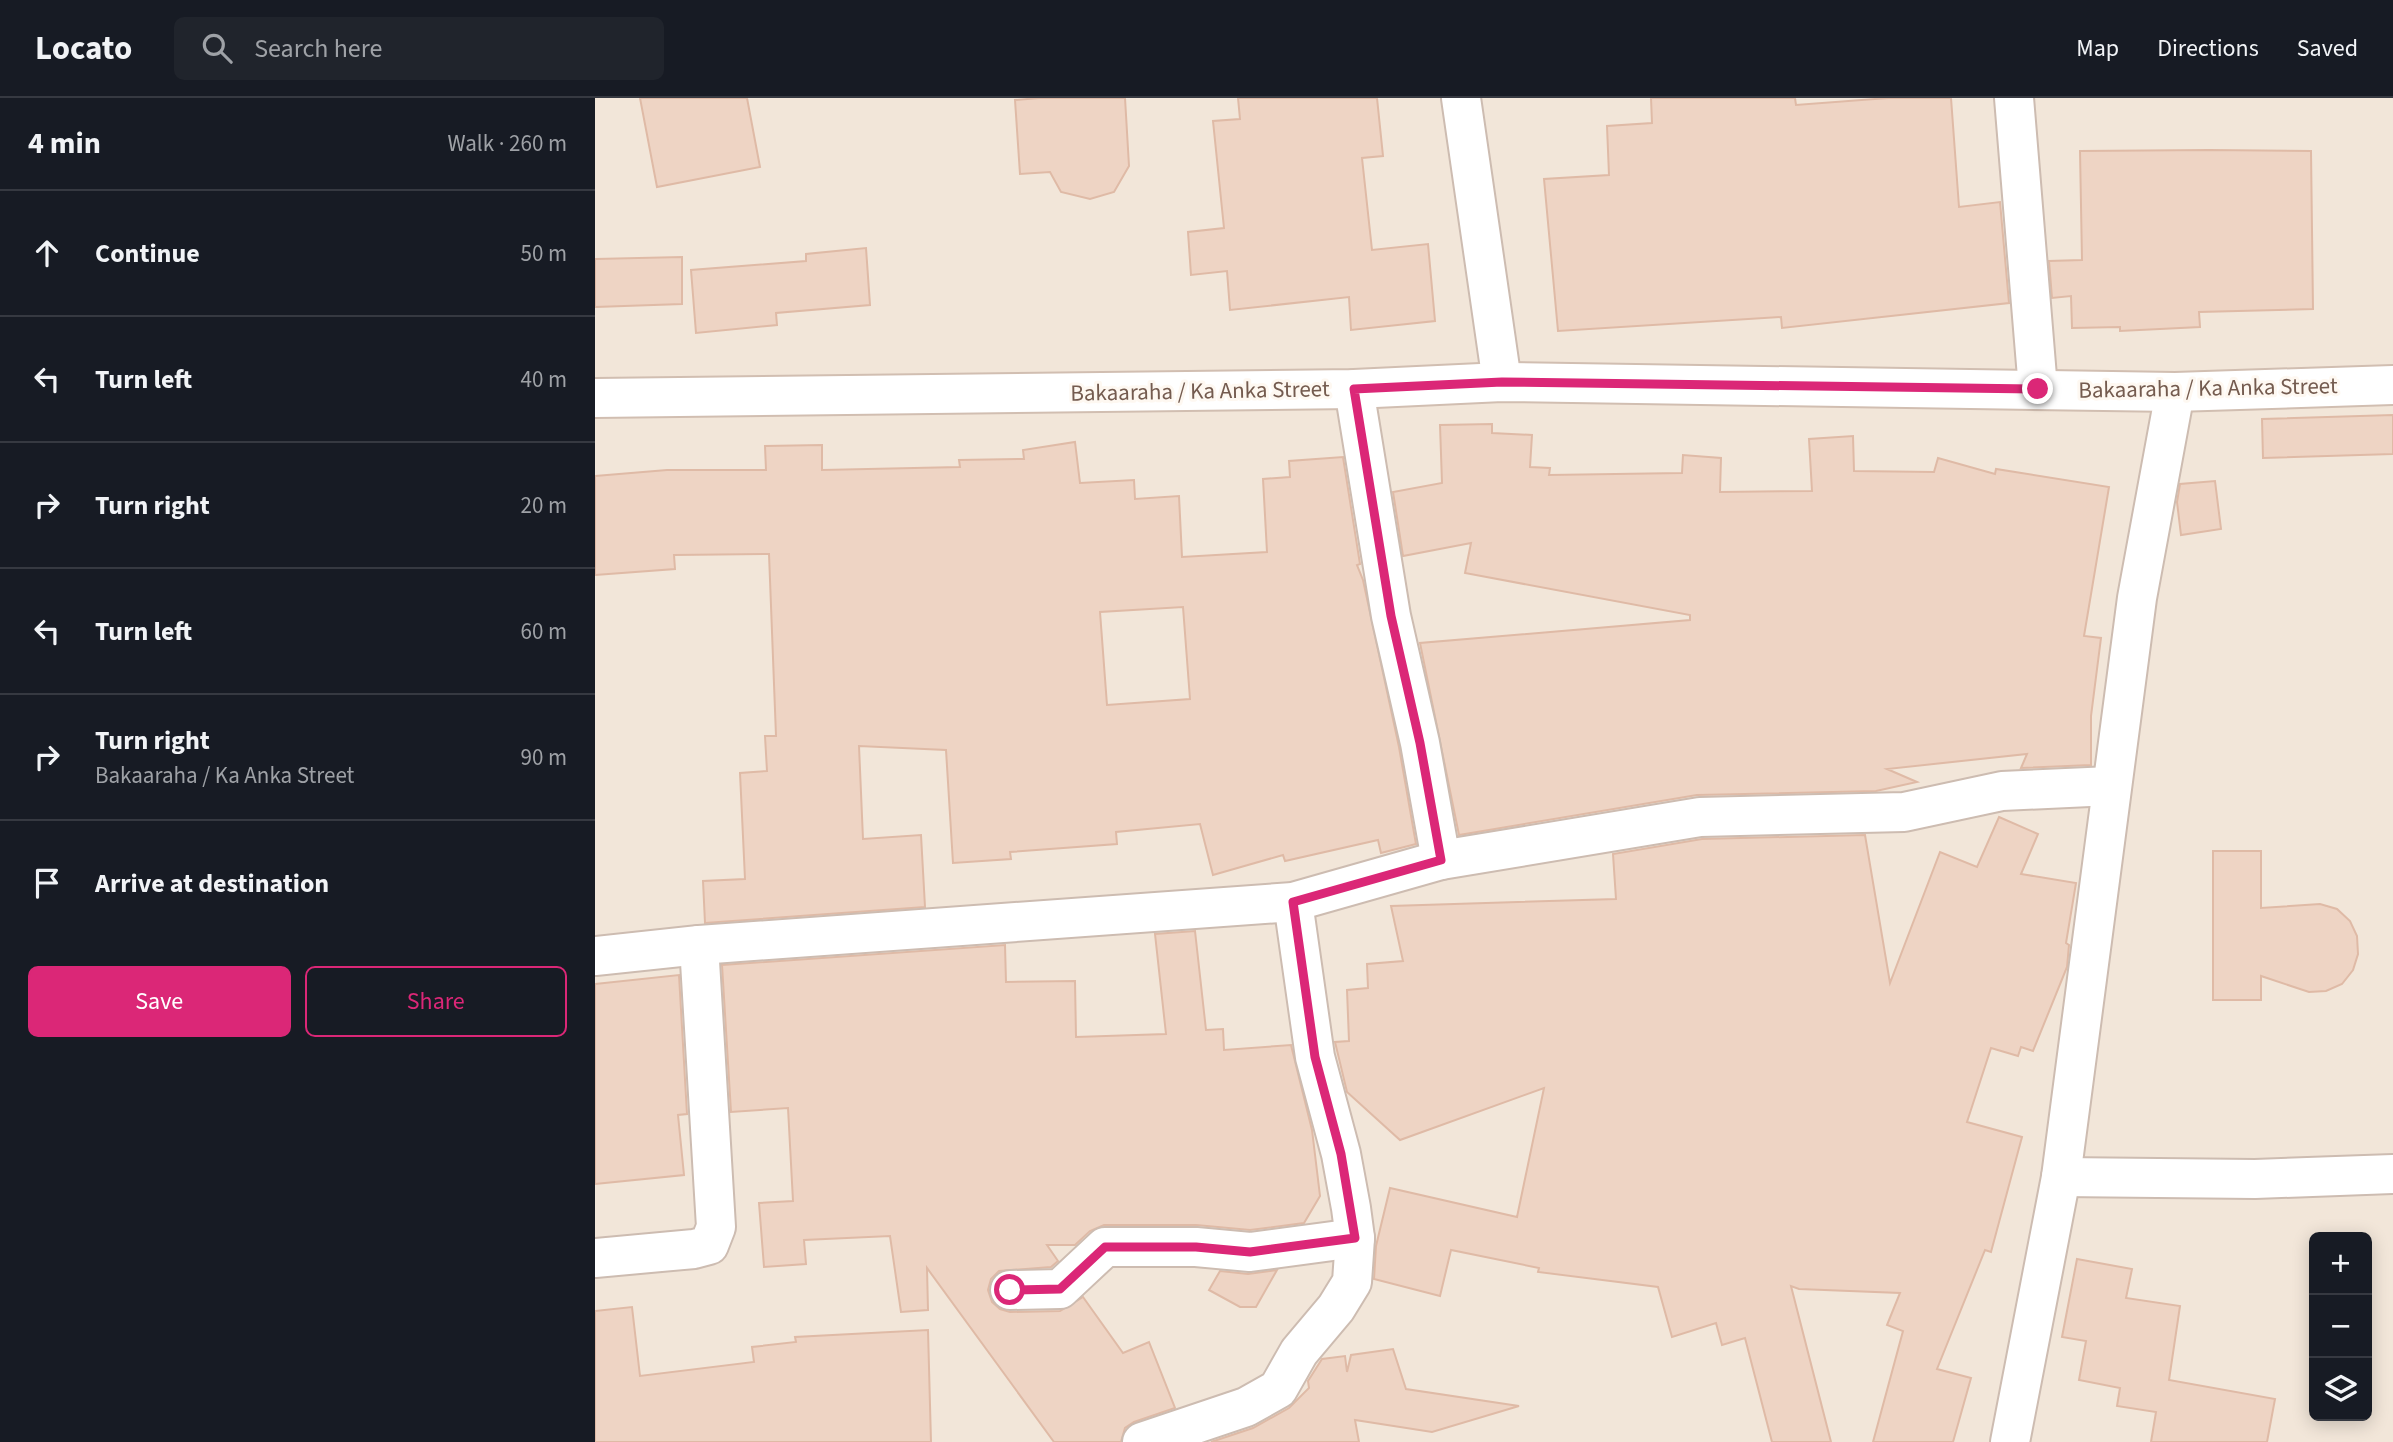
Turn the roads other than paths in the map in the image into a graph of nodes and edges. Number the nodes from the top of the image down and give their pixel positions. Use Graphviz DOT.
graph roads {
  1 [pos="1461,98"];
  2 [pos="2014,98"];
  3 [pos="1502,382"];
  4 [pos="2393,386"];
  5 [pos="1354,389"];
  6 [pos="2038,389"];
  7 [pos="2175,392"];
  8 [pos="595,398"];
  9 [pos="2111,786"];
  10 [pos="1441,860"];
  11 [pos="1293,902"];
  12 [pos="699,945"];
  13 [pos="595,956"];
  14 [pos="2393,1174"];
  15 [pos="2061,1177"];
  16 [pos="1355,1238"];
  17 [pos="595,1258"];
  18 [pos="1010,1290"];
  19 [pos="1143,1442"];
  20 [pos="2010,1442"];
  1 -- 3 [label="street"];
  2 -- 6 [label="street"];
  3 -- 5 [label="street, Bakaaraha / Ka Anka Street"];
  3 -- 6 [label="street, Bakaaraha / Ka Anka Street"];
  4 -- 7 [label="street, Bakaaraha / Ka Anka Street"];
  5 -- 8 [label="street, Bakaaraha / Ka Anka Street"];
  5 -- 10 [label="street"];
  6 -- 7 [label="street, Bakaaraha / Ka Anka Street"];
  7 -- 9 [label="street"];
  9 -- 10 [label="street"];
  9 -- 15 [label="street"];
  10 -- 11 [label="street"];
  11 -- 12 [label="street"];
  11 -- 16 [label="street"];
  12 -- 13 [label="street"];
  12 -- 17 [label="street"];
  14 -- 15 [label="street"];
  15 -- 20 [label="street"];
  16 -- 18 [label="street"];
  16 -- 19 [label="street"];
}
